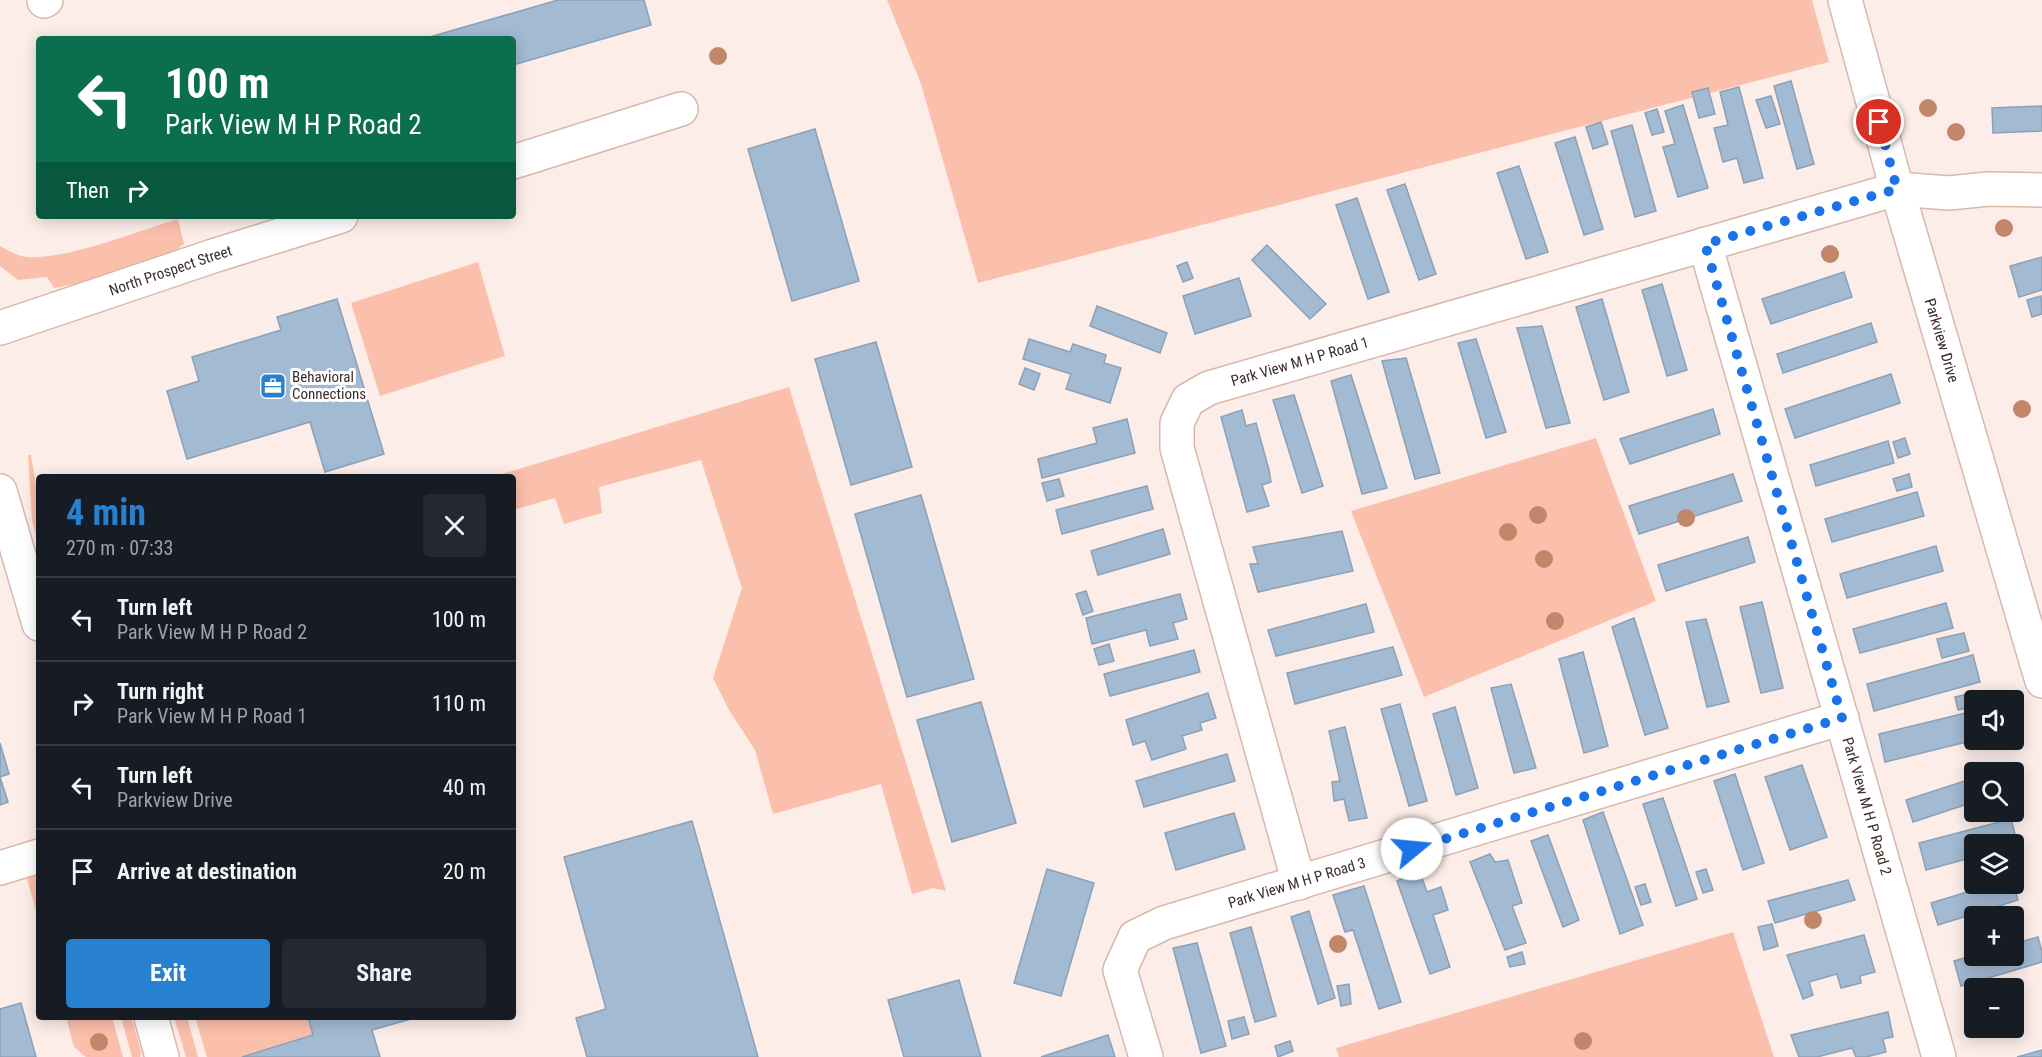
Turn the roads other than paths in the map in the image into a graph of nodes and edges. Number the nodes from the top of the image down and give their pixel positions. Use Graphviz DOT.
graph roads {
  1 [pos="1845,0"];
  2 [pos="681,109"];
  3 [pos="516,161"];
  4 [pos="1897,189"];
  5 [pos="2042,190"];
  6 [pos="331,219"];
  7 [pos="1705,244"];
  8 [pos="0,328"];
  9 [pos="0,491"];
  10 [pos="36,614"];
  11 [pos="2042,681"];
  12 [pos="1842,718"];
  13 [pos="36,857"];
  14 [pos="0,868"];
  15 [pos="1299,883"];
  16 [pos="152,1020"];
  17 [pos="162,1057"];
  18 [pos="1146,1057"];
  19 [pos="1939,1057"];
  1 -- 4 [label="street, Parkview Drive"];
  2 -- 3 [label="street"];
  4 -- 5 [label="street"];
  4 -- 7 [label="street, Park View M H P Road 1"];
  4 -- 11 [label="street, Parkview Drive"];
  6 -- 8 [label="street, North Prospect Street"];
  7 -- 12 [label="street, Park View M H P Road 2"];
  7 -- 15 [label="street, Park View M H P Road 1"];
  9 -- 10 [label="street"];
  12 -- 15 [label="street, Park View M H P Road 3"];
  12 -- 19 [label="street, Park View M H P Road 2"];
  13 -- 14 [label="street"];
  15 -- 18 [label="street, Park View M H P Road 3"];
  16 -- 17 [label="street"];
}
